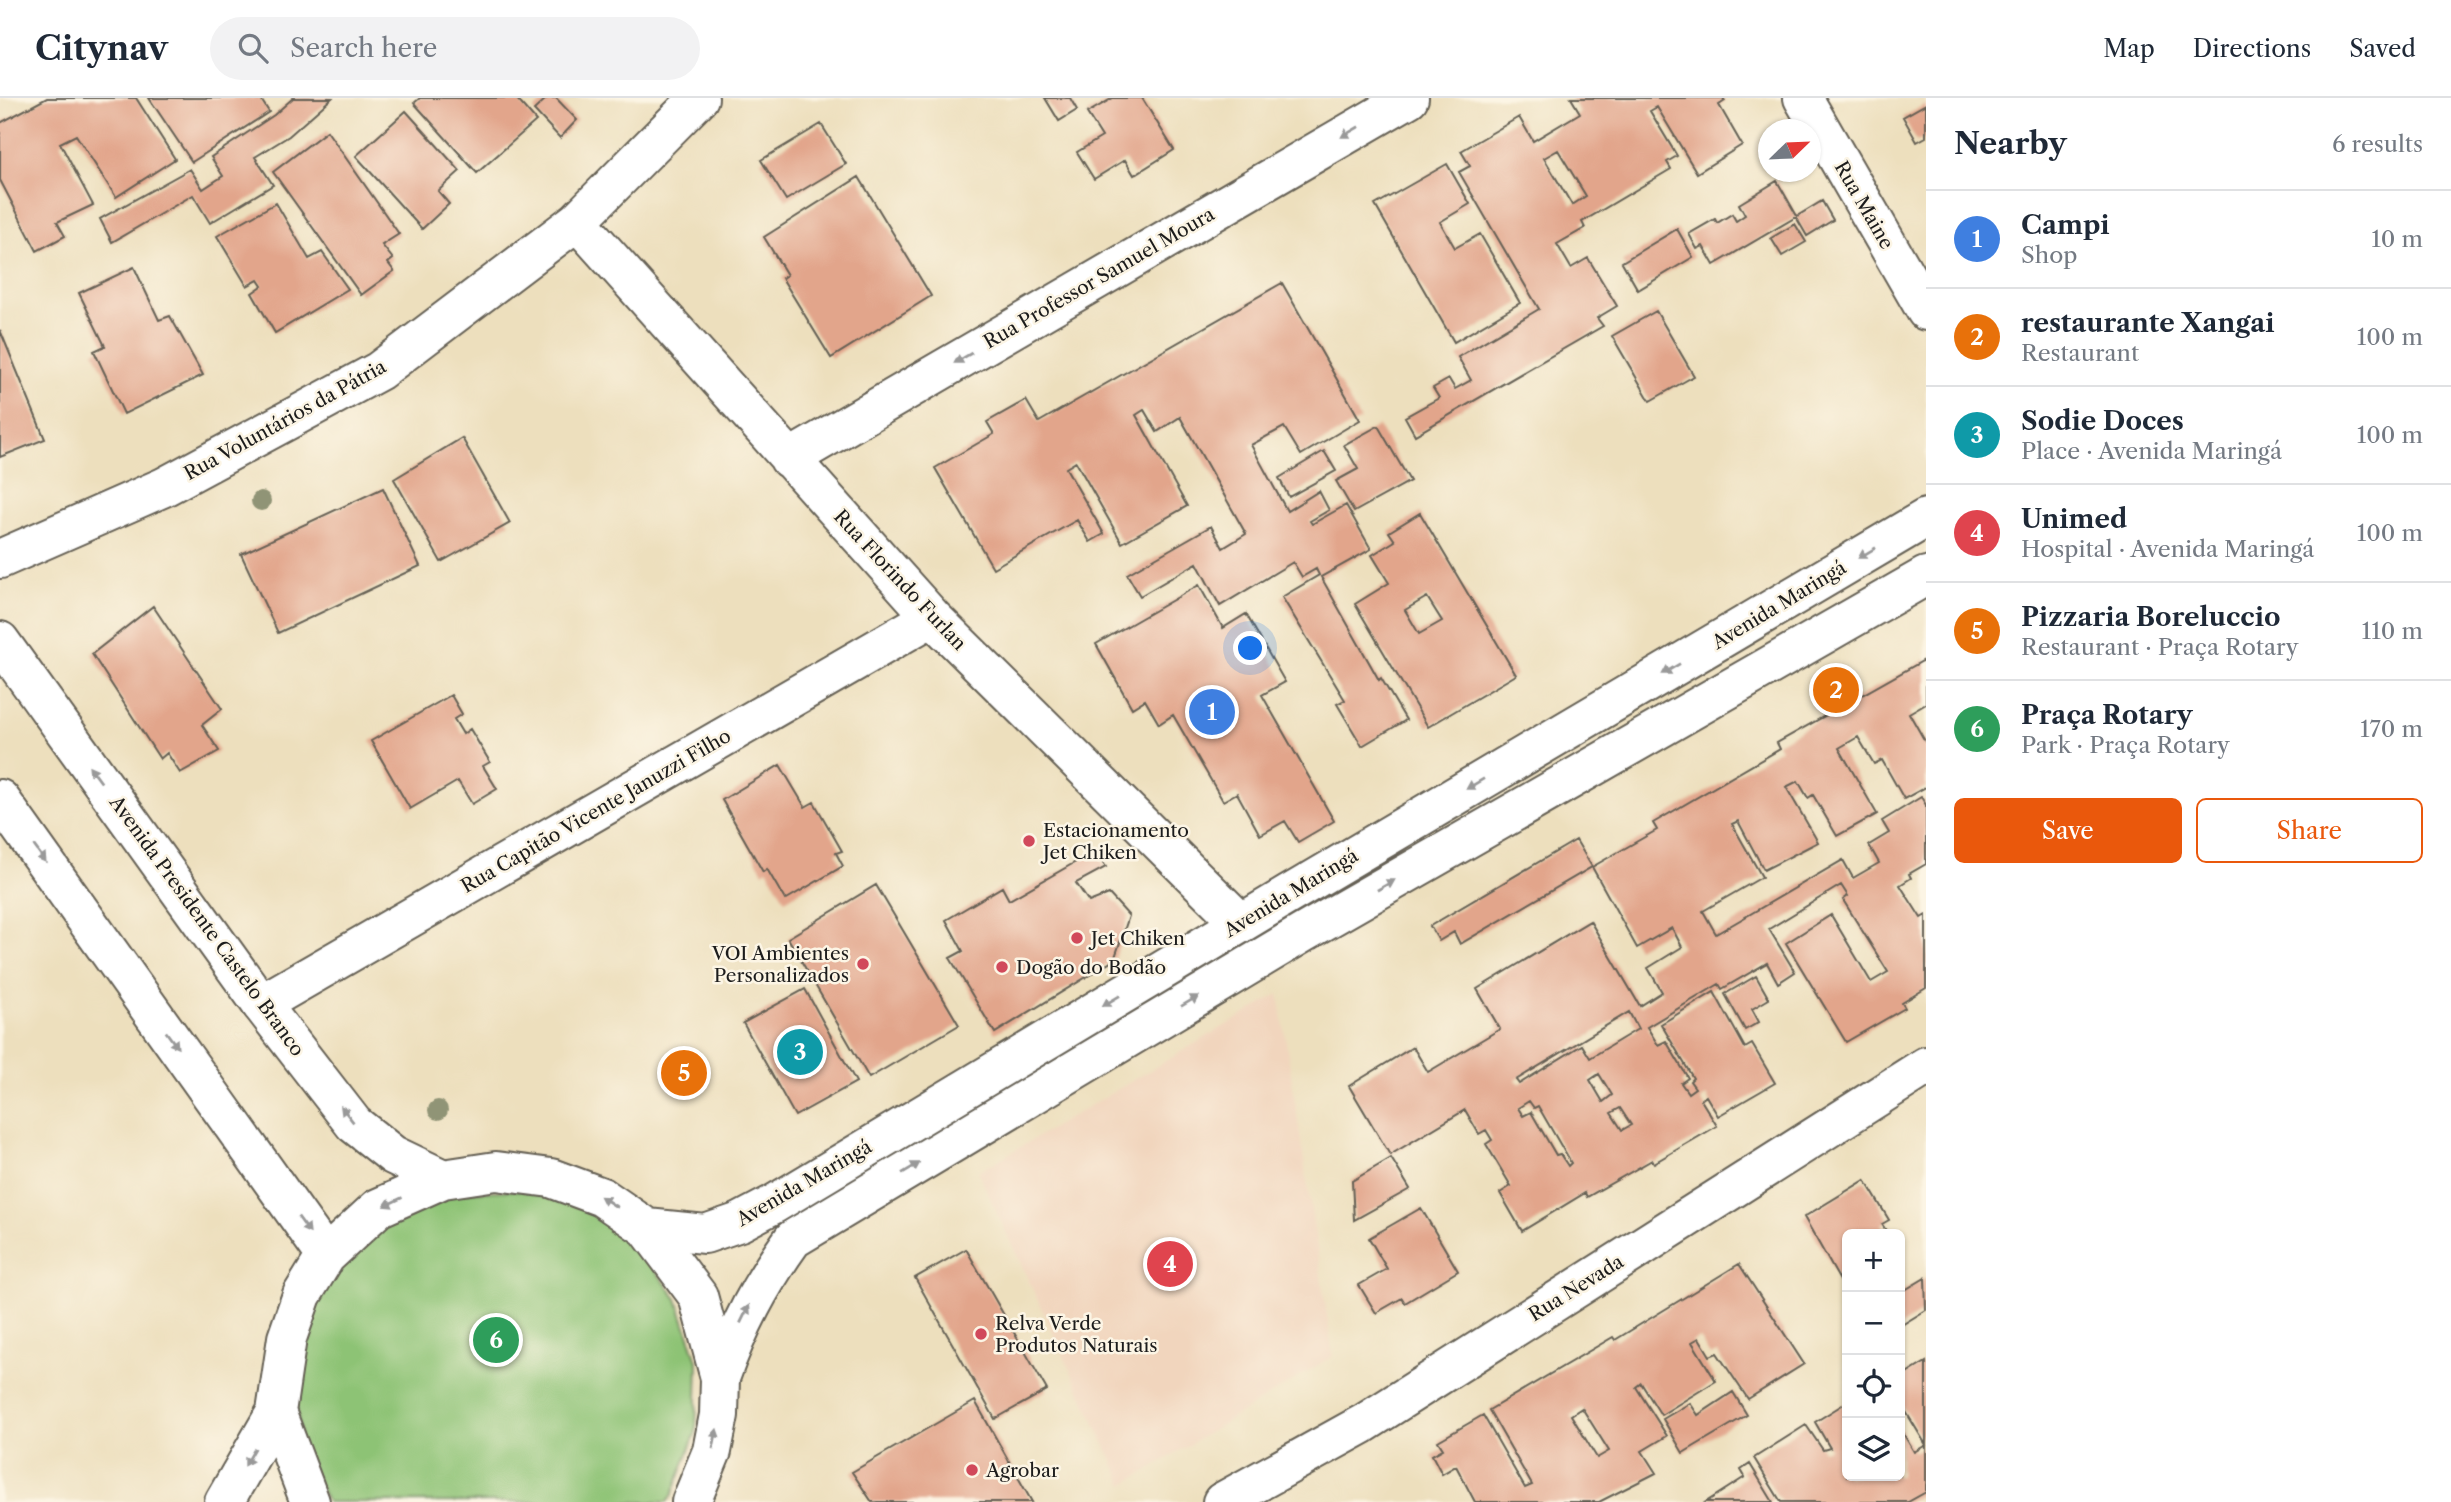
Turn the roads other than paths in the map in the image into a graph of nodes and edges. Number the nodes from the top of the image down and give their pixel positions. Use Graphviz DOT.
graph roads {
  1 [pos="699,98"];
  2 [pos="1409,98"];
  3 [pos="1803,98"];
  4 [pos="577,221"];
  5 [pos="1926,311"];
  6 [pos="789,459"];
  7 [pos="1926,518"];
  8 [pos="0,559"];
  9 [pos="1926,576"];
  10 [pos="932,618"];
  11 [pos="0,641"];
  12 [pos="0,799"];
  13 [pos="1241,923"];
  14 [pos="261,1004"];
  15 [pos="1926,1066"];
  16 [pos="443,1179"];
  17 [pos="647,1228"];
  18 [pos="327,1256"];
  19 [pos="720,1378"];
  20 [pos="276,1412"];
  21 [pos="224,1502"];
  22 [pos="310,1502"];
  23 [pos="691,1502"];
  24 [pos="1222,1502"];
  1 -- 4 [label="main road, Rua Voluntários da Pátria"];
  2 -- 6 [label="main road, Rua Professor Samuel Moura, one-way"];
  3 -- 5 [label="main road, Rua Maine"];
  4 -- 6 [label="main road, Rua Florindo Furlan"];
  4 -- 8 [label="main road, Rua Voluntários da Pátria"];
  6 -- 10 [label="main road, Rua Florindo Furlan"];
  7 -- 13 [label="main road, Avenida Maringá, one-way"];
  19 -- 9 [label="main road, Avenida Maringá, one-way"];
  10 -- 13 [label="main road, Rua Florindo Furlan"];
  10 -- 14 [label="main road, Rua Capitão Vicente Januzzi Filho"];
  14 -- 11 [label="main road, Avenida Presidente Castelo Branco, one-way"];
  12 -- 18 [label="main road, one-way"];
  13 -- 17 [label="main road, Avenida Maringá, one-way"];
  16 -- 14 [label="main road, Avenida Presidente Castelo Branco, one-way"];
  15 -- 24 [label="main road, Rua Nevada"];
  17 -- 16 [label="main road, one-way"];
  16 -- 18 [label="main road, one-way"];
  17 -- 19 [label="main road"];
  18 -- 20 [label="main road"];
  23 -- 19 [label="main road, one-way"];
  20 -- 21 [label="main road, one-way"];
  20 -- 22 [label="main road"];
}
